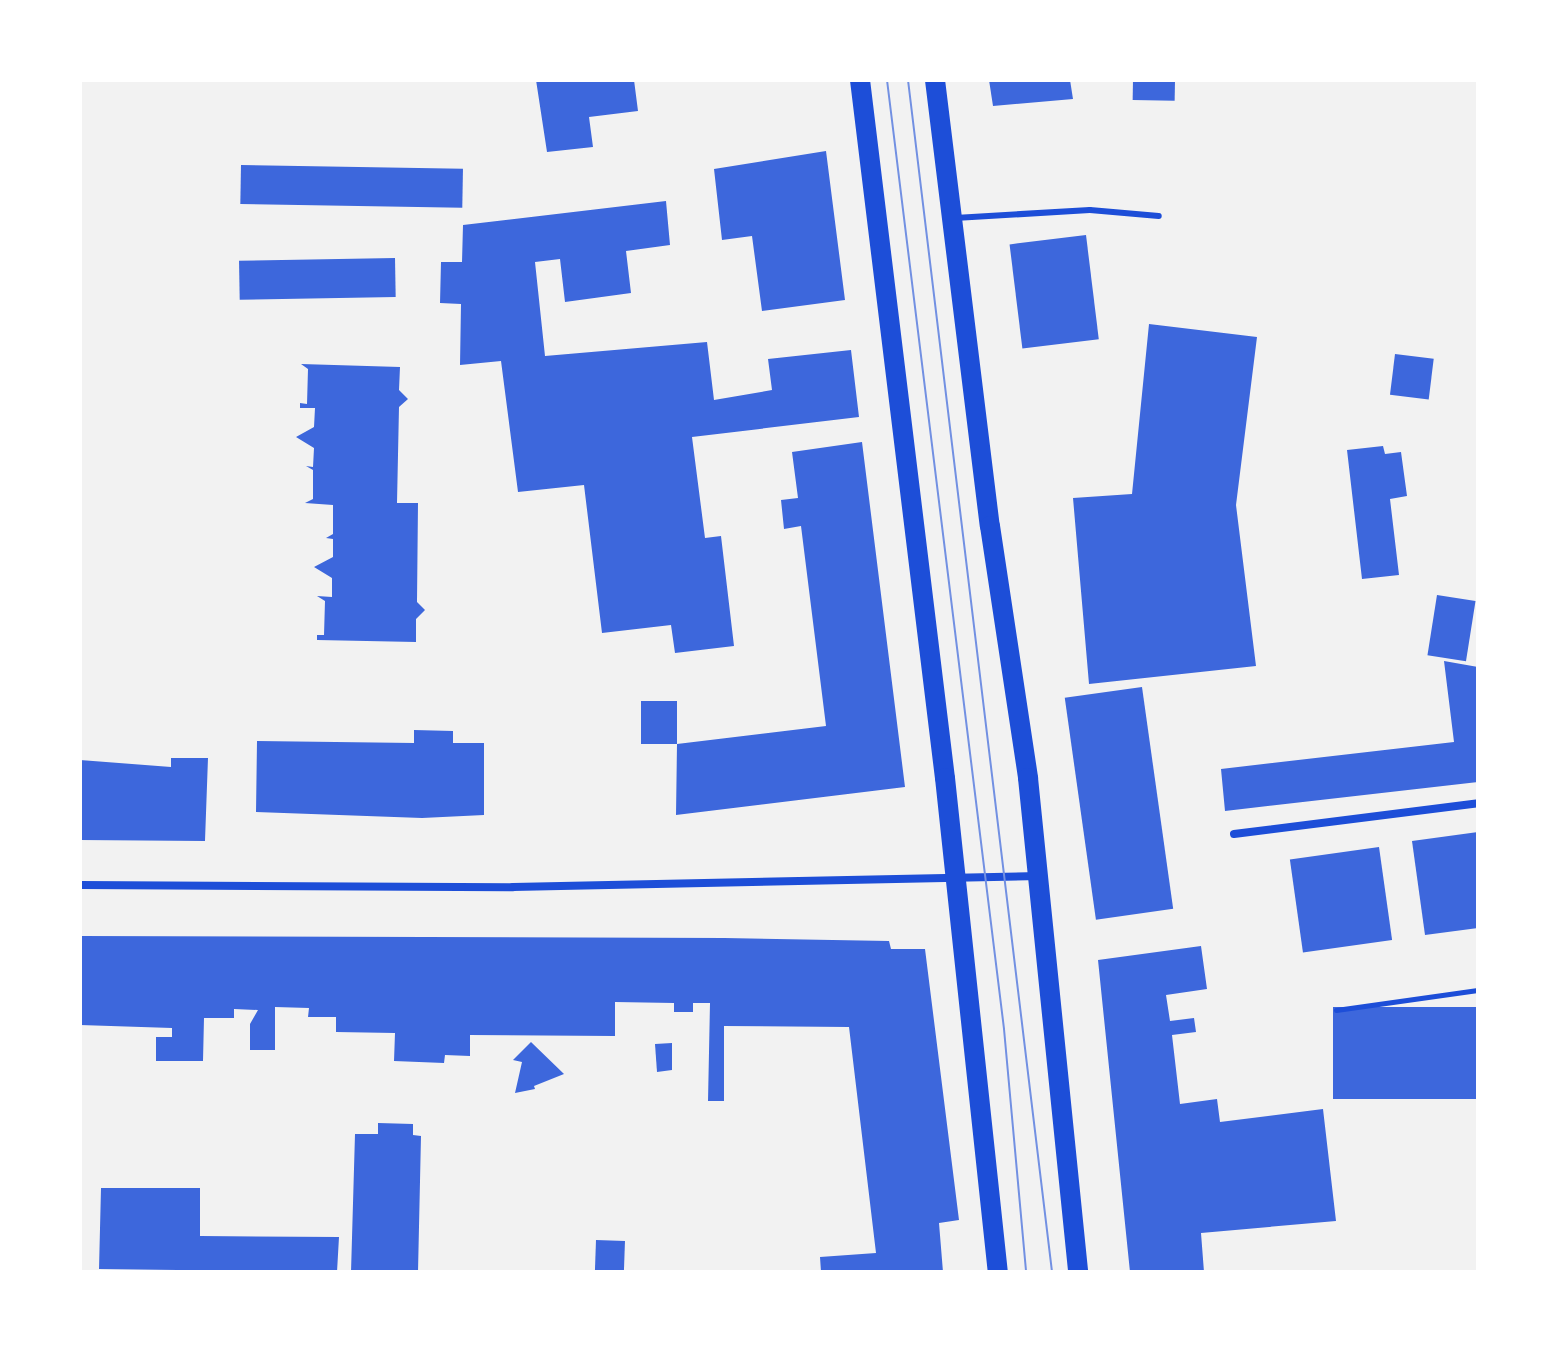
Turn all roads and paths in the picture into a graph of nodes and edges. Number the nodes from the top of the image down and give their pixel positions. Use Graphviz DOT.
graph roads {
  1 [pos="860,80"];
  2 [pos="935,80"];
  3 [pos="1159,216"];
  4 [pos="952,218"];
  5 [pos="1478,803"];
  6 [pos="1234,834"];
  7 [pos="1040,876"];
  8 [pos="955,877"];
  9 [pos="80,885"];
  10 [pos="1478,990"];
  11 [pos="1336,1010"];
  12 [pos="998,1272"];
  13 [pos="1078,1272"];
  1 -- 8 [label="main road"];
  2 -- 4 [label="main road"];
  3 -- 4 [label="lane"];
  4 -- 7 [label="main road"];
  5 -- 6 [label="street"];
  7 -- 8 [label="street"];
  7 -- 13 [label="main road"];
  8 -- 9 [label="street"];
  8 -- 12 [label="main road"];
  10 -- 11 [label="path"];
}
